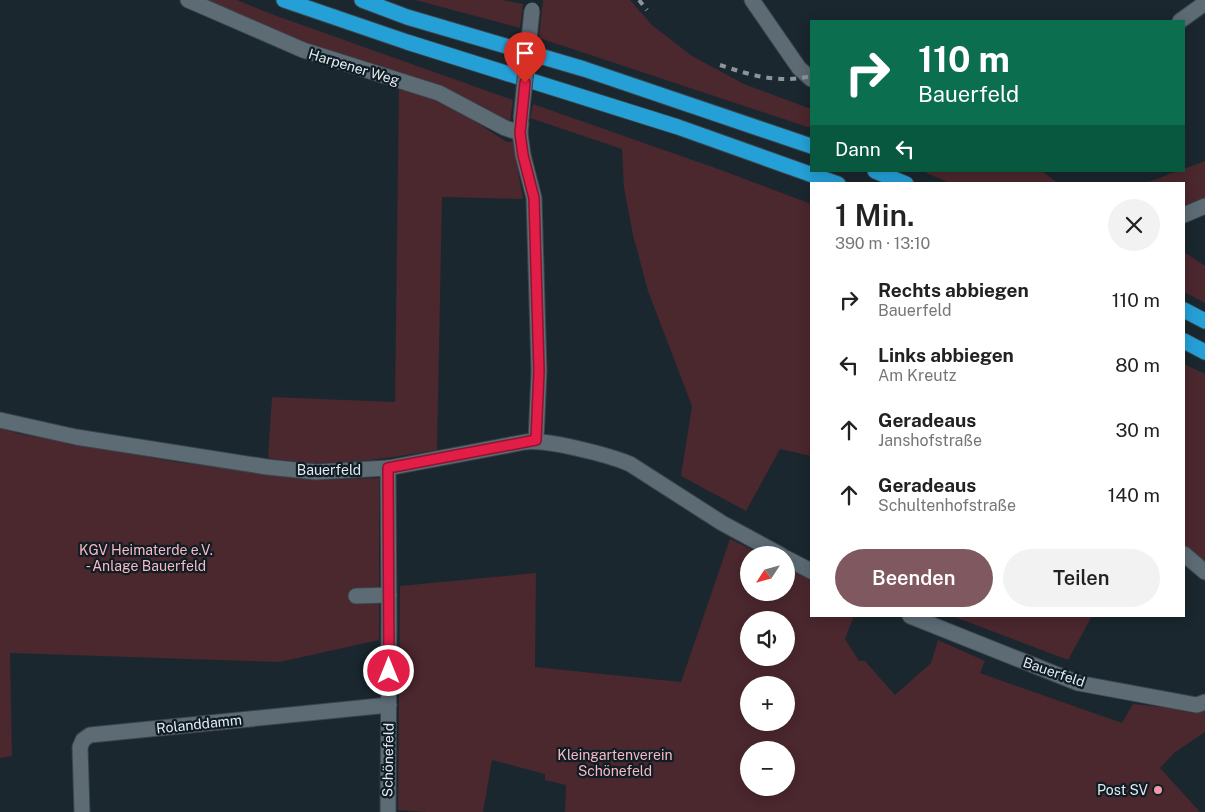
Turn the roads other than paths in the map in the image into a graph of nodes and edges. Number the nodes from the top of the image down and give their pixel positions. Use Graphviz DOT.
graph roads {
  1 [pos="188,0"];
  2 [pos="284,0"];
  3 [pos="362,0"];
  4 [pos="752,0"];
  5 [pos="1205,3"];
  6 [pos="533,5"];
  7 [pos="1181,20"];
  8 [pos="810,78"];
  9 [pos="521,126"];
  10 [pos="810,146"];
  11 [pos="877,172"];
  12 [pos="832,182"];
  13 [pos="901,182"];
  14 [pos="1205,206"];
  15 [pos="1185,215"];
  16 [pos="1185,311"];
  17 [pos="1205,321"];
  18 [pos="1185,342"];
  19 [pos="1205,352"];
  20 [pos="0,420"];
  21 [pos="536,440"];
  22 [pos="388,468"];
  23 [pos="764,546"];
  24 [pos="1185,555"];
  25 [pos="795,563"];
  26 [pos="810,570"];
  27 [pos="1205,572"];
  28 [pos="389,595"];
  29 [pos="356,596"];
  30 [pos="913,617"];
  31 [pos="1205,702"];
  32 [pos="389,705"];
  33 [pos="82,812"];
  34 [pos="388,812"];
  1 -- 9 [label="street, Harpener Weg"];
  2 -- 12 [label="highway"];
  3 -- 10 [label="highway"];
  4 -- 8 [label="street"];
  5 -- 7 [label="street"];
  6 -- 9 [label="street, bridge"];
  9 -- 21 [label="street"];
  11 -- 13 [label="highway"];
  14 -- 15 [label="street"];
  16 -- 17 [label="highway"];
  18 -- 19 [label="highway"];
  20 -- 22 [label="street, Bauerfeld"];
  21 -- 22 [label="street, Bauerfeld"];
  21 -- 23 [label="street, Bauerfeld"];
  22 -- 28 [label="street, Schönefeld"];
  24 -- 27 [label="street"];
  25 -- 26 [label="street"];
  28 -- 29 [label="street"];
  28 -- 32 [label="street, Schönefeld"];
  30 -- 31 [label="street, Bauerfeld"];
  32 -- 33 [label="street, Rolanddamm"];
  32 -- 34 [label="street, Schönefeld"];
}
